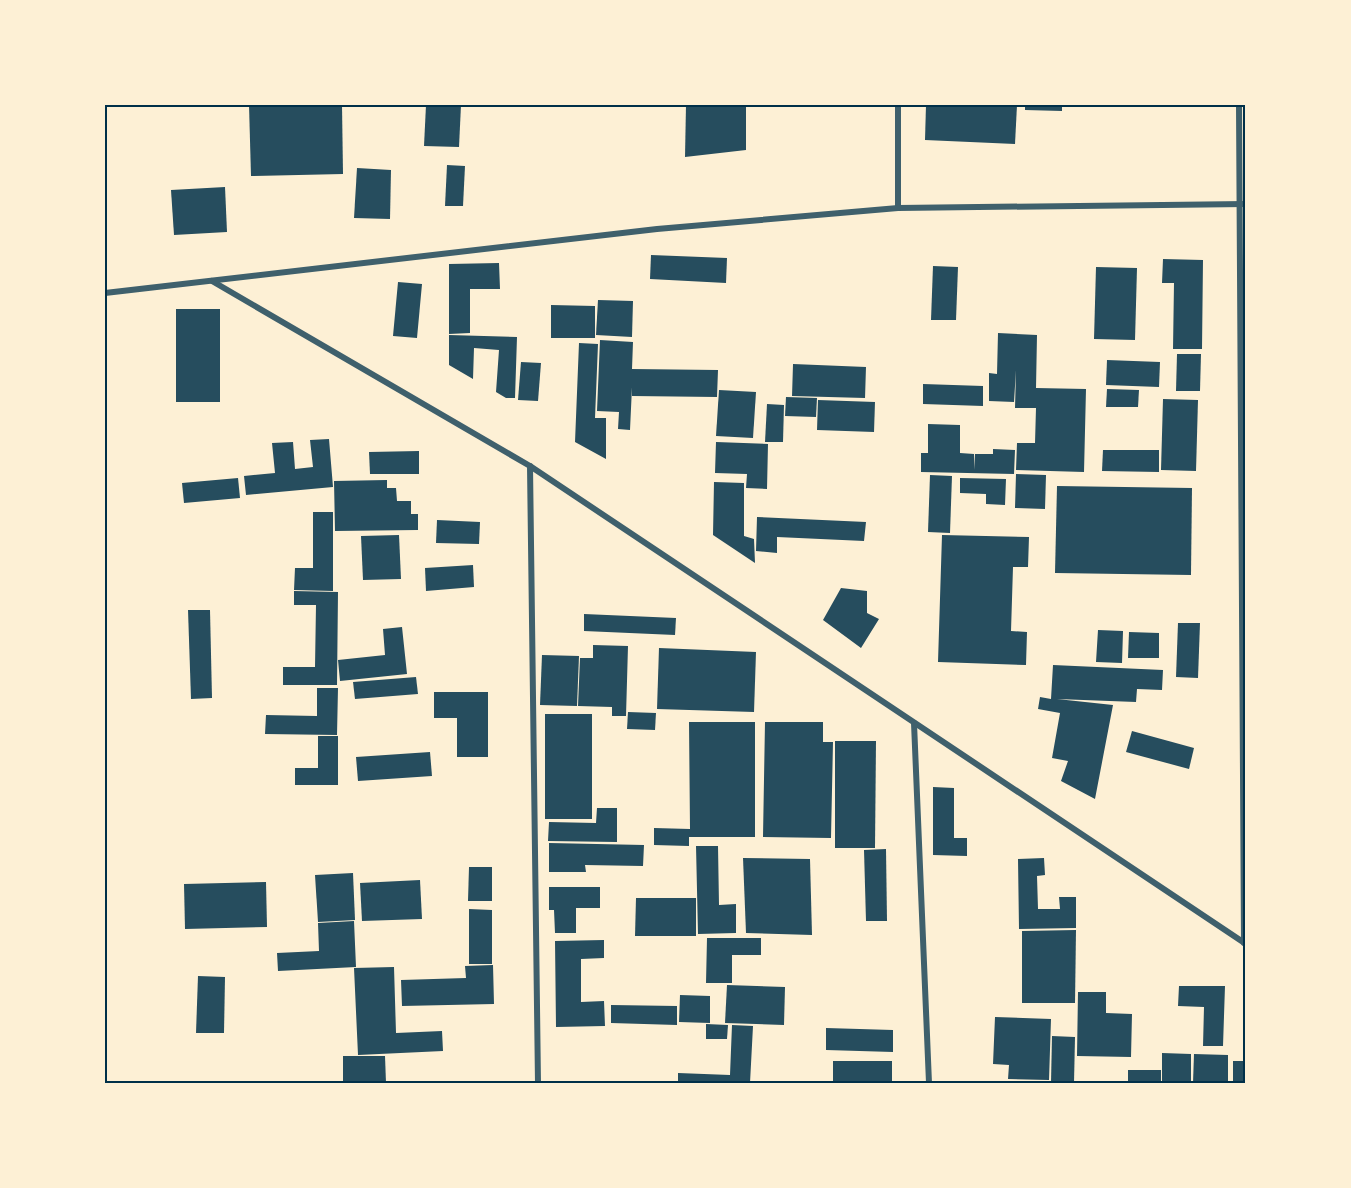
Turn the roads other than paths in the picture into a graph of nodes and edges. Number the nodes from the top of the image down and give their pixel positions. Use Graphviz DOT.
graph roads {
  1 [pos="898,105"];
  2 [pos="1239,105"];
  3 [pos="1243,204"];
  4 [pos="898,208"];
  5 [pos="212,281"];
  6 [pos="105,293"];
  7 [pos="530,466"];
  8 [pos="914,723"];
  9 [pos="1245,944"];
  10 [pos="538,1083"];
  11 [pos="929,1083"];
  1 -- 4 [label="street"];
  2 -- 3 [label="street"];
  3 -- 4 [label="street"];
  3 -- 9 [label="street"];
  4 -- 5 [label="street"];
  5 -- 6 [label="street"];
  5 -- 7 [label="street"];
  7 -- 8 [label="street"];
  7 -- 10 [label="street"];
  8 -- 9 [label="street"];
  8 -- 11 [label="street"];
}
